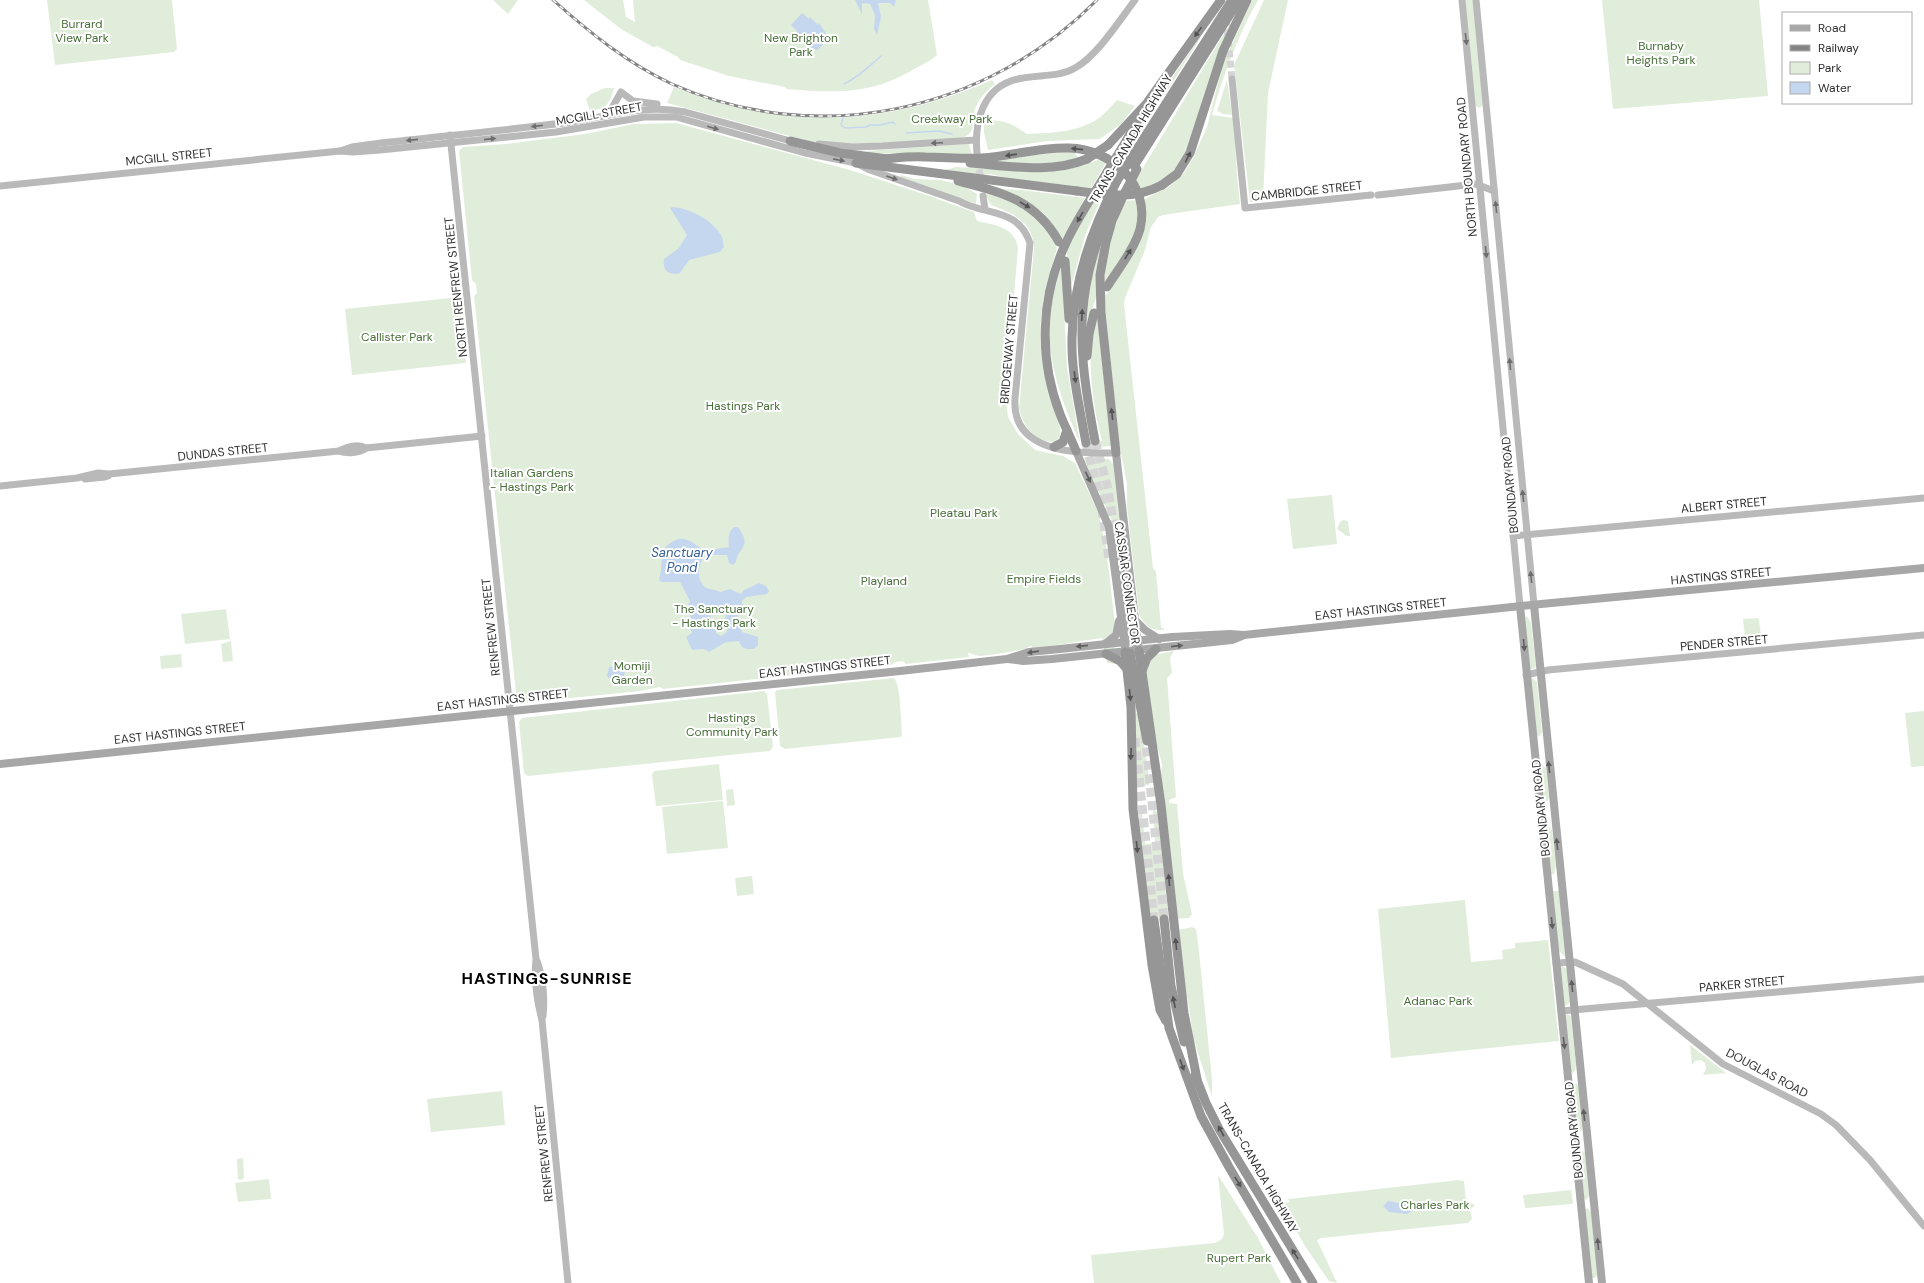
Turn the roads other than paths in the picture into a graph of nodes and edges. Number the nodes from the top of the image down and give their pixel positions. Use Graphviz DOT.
graph roads {
  1 [pos="1135,0"];
  2 [pos="1221,0"];
  3 [pos="1232,0"];
  4 [pos="1239,0"];
  5 [pos="1247,0"];
  6 [pos="1462,0"];
  7 [pos="1476,0"];
  8 [pos="1232,79"];
  9 [pos="1147,103"];
  10 [pos="668,108"];
  11 [pos="608,115"];
  12 [pos="451,139"];
  13 [pos="976,140"];
  14 [pos="790,141"];
  15 [pos="977,153"];
  16 [pos="882,159"];
  17 [pos="856,163"];
  18 [pos="1134,165"];
  19 [pos="935,174"];
  20 [pos="0,186"];
  21 [pos="1121,187"];
  22 [pos="1480,187"];
  23 [pos="1494,191"];
  24 [pos="983,196"];
  25 [pos="985,209"];
  26 [pos="1059,242"];
  27 [pos="1065,261"];
  28 [pos="1107,287"];
  29 [pos="1094,313"];
  30 [pos="1507,330"];
  31 [pos="1494,331"];
  32 [pos="1072,338"];
  33 [pos="1089,409"];
  34 [pos="1067,430"];
  35 [pos="482,436"];
  36 [pos="1054,447"];
  37 [pos="1076,451"];
  38 [pos="1116,453"];
  39 [pos="0,486"];
  40 [pos="1924,498"];
  41 [pos="1109,527"];
  42 [pos="1527,535"];
  43 [pos="1513,536"];
  44 [pos="1924,568"];
  45 [pos="1534,605"];
  46 [pos="1520,606"];
  47 [pos="1120,614"];
  48 [pos="1135,620"];
  49 [pos="1244,635"];
  50 [pos="1924,635"];
  51 [pos="1159,639"];
  52 [pos="1131,641"];
  53 [pos="1104,644"];
  54 [pos="1156,649"];
  55 [pos="1131,652"];
  56 [pos="1106,654"];
  57 [pos="1007,658"];
  58 [pos="1127,669"];
  59 [pos="1142,672"];
  60 [pos="1540,672"];
  61 [pos="1526,675"];
  62 [pos="511,712"];
  63 [pos="1153,755"];
  64 [pos="0,764"];
  65 [pos="1569,961"];
  66 [pos="1556,963"];
  67 [pos="1924,979"];
  68 [pos="1633,992"];
  69 [pos="1662,1002"];
  70 [pos="1648,1003"];
  71 [pos="1630,1005"];
  72 [pos="1574,1010"];
  73 [pos="1561,1011"];
  74 [pos="1661,1014"];
  75 [pos="1169,1028"];
  76 [pos="1197,1079"];
  77 [pos="1924,1226"];
  78 [pos="568,1283"];
  79 [pos="1297,1283"];
  80 [pos="1313,1283"];
  81 [pos="1589,1283"];
  82 [pos="1602,1283"];
  1 -- 13 [label="street"];
  2 -- 9 [label="highway, one-way"];
  3 -- 18 [label="highway, TRANS-CANADA HIGHWAY"];
  4 -- 18 [label="highway, TRANS-CANADA HIGHWAY"];
  19 -- 5 [label="highway, one-way, bridge"];
  6 -- 22 [label="street, NORTH BOUNDARY ROAD, one-way"];
  7 -- 23 [label="street, NORTH BOUNDARY ROAD"];
  8 -- 22 [label="street, CAMBRIDGE STREET"];
  9 -- 16 [label="highway, bridge"];
  9 -- 34 [label="highway, one-way, bridge"];
  10 -- 11 [label="street, MCGILL STREET"];
  10 -- 11 [label="street"];
  10 -- 14 [label="street, MCGILL STREET"];
  11 -- 12 [label="street, MCGILL STREET, one-way"];
  12 -- 17 [label="street, MCGILL STREET, one-way"];
  12 -- 20 [label="street, MCGILL STREET"];
  12 -- 35 [label="street, NORTH RENFREW STREET"];
  13 -- 14 [label="street, MCGILL STREET, one-way"];
  13 -- 15 [label="street"];
  14 -- 16 [label="highway"];
  28 -- 16 [label="highway, one-way"];
  17 -- 19 [label="highway"];
  17 -- 25 [label="street, MCGILL STREET, one-way"];
  18 -- 21 [label="highway, TRANS-CANADA HIGHWAY"];
  19 -- 26 [label="highway, one-way"];
  21 -- 32 [label="highway, TRANS-CANADA HIGHWAY"];
  33 -- 21 [label="highway, TRANS-CANADA HIGHWAY, one-way"];
  38 -- 21 [label="highway, one-way"];
  22 -- 23 [label="street, CAMBRIDGE STREET"];
  22 -- 31 [label="street, NORTH BOUNDARY ROAD, one-way"];
  30 -- 23 [label="street, NORTH BOUNDARY ROAD, one-way"];
  24 -- 25 [label="street"];
  25 -- 36 [label="street, BRIDGEWAY STREET"];
  27 -- 32 [label="highway"];
  29 -- 33 [label="highway"];
  42 -- 30 [label="street, BOUNDARY ROAD, one-way"];
  31 -- 43 [label="street, BOUNDARY ROAD"];
  32 -- 33 [label="highway, TRANS-CANADA HIGHWAY, one-way"];
  34 -- 36 [label="highway"];
  34 -- 37 [label="highway"];
  35 -- 39 [label="street, DUNDAS STREET"];
  35 -- 62 [label="street, RENFREW STREET"];
  36 -- 37 [label="street, BRIDGEWAY STREET"];
  37 -- 38 [label="street, BRIDGEWAY STREET"];
  37 -- 41 [label="main road, CASSIAR CONNECTOR, one-way"];
  38 -- 48 [label="main road, CASSIAR CONNECTOR"];
  40 -- 42 [label="street, ALBERT STREET"];
  41 -- 47 [label="main road, CASSIAR CONNECTOR"];
  41 -- 52 [label="main road"];
  42 -- 43 [label="street, ALBERT STREET"];
  45 -- 42 [label="street, BOUNDARY ROAD, one-way"];
  43 -- 46 [label="street, BOUNDARY ROAD"];
  44 -- 45 [label="main road, HASTINGS STREET"];
  45 -- 46 [label="main road, HASTINGS STREET"];
  45 -- 60 [label="main road, BOUNDARY ROAD"];
  46 -- 49 [label="main road, EAST HASTINGS STREET"];
  46 -- 61 [label="main road, BOUNDARY ROAD, one-way"];
  47 -- 52 [label="main road, CASSIAR CONNECTOR"];
  47 -- 53 [label="main road"];
  48 -- 51 [label="main road"];
  48 -- 52 [label="main road, CASSIAR CONNECTOR"];
  49 -- 51 [label="main road, EAST HASTINGS STREET"];
  54 -- 49 [label="main road, EAST HASTINGS STREET, one-way"];
  50 -- 60 [label="street, PENDER STREET"];
  51 -- 52 [label="main road, EAST HASTINGS STREET"];
  52 -- 53 [label="main road, EAST HASTINGS STREET"];
  52 -- 55 [label="main road"];
  52 -- 55 [label="main road, CASSIAR CONNECTOR"];
  53 -- 57 [label="main road, EAST HASTINGS STREET, one-way"];
  54 -- 55 [label="main road, EAST HASTINGS STREET"];
  54 -- 59 [label="highway"];
  55 -- 56 [label="main road, EAST HASTINGS STREET"];
  55 -- 58 [label="highway"];
  55 -- 59 [label="highway"];
  55 -- 63 [label="highway"];
  56 -- 57 [label="main road, EAST HASTINGS STREET"];
  56 -- 58 [label="highway"];
  57 -- 62 [label="main road, EAST HASTINGS STREET"];
  58 -- 75 [label="highway, one-way"];
  59 -- 63 [label="highway"];
  60 -- 61 [label="street, PENDER STREET"];
  65 -- 60 [label="main road, BOUNDARY ROAD, one-way"];
  61 -- 66 [label="main road, BOUNDARY ROAD, one-way"];
  62 -- 64 [label="main road, EAST HASTINGS STREET"];
  62 -- 78 [label="street, RENFREW STREET"];
  76 -- 63 [label="highway, one-way"];
  65 -- 66 [label="street, DOUGLAS ROAD"];
  65 -- 68 [label="street, DOUGLAS ROAD"];
  72 -- 65 [label="main road, BOUNDARY ROAD, one-way"];
  66 -- 73 [label="main road, BOUNDARY ROAD"];
  67 -- 69 [label="street, PARKER STREET"];
  68 -- 70 [label="street, DOUGLAS ROAD"];
  68 -- 71 [label="street"];
  69 -- 70 [label="street, PARKER STREET"];
  69 -- 74 [label="street"];
  70 -- 71 [label="street, PARKER STREET"];
  70 -- 74 [label="street, DOUGLAS ROAD"];
  71 -- 72 [label="street, PARKER STREET"];
  72 -- 73 [label="street, PARKER STREET"];
  82 -- 72 [label="main road, BOUNDARY ROAD, one-way"];
  73 -- 81 [label="main road, BOUNDARY ROAD, one-way"];
  74 -- 77 [label="street, DOUGLAS ROAD"];
  76 -- 75 [label="highway, TRANS-CANADA HIGHWAY, one-way"];
  75 -- 79 [label="highway, TRANS-CANADA HIGHWAY, one-way"];
  80 -- 76 [label="highway, TRANS-CANADA HIGHWAY, one-way"];
}
